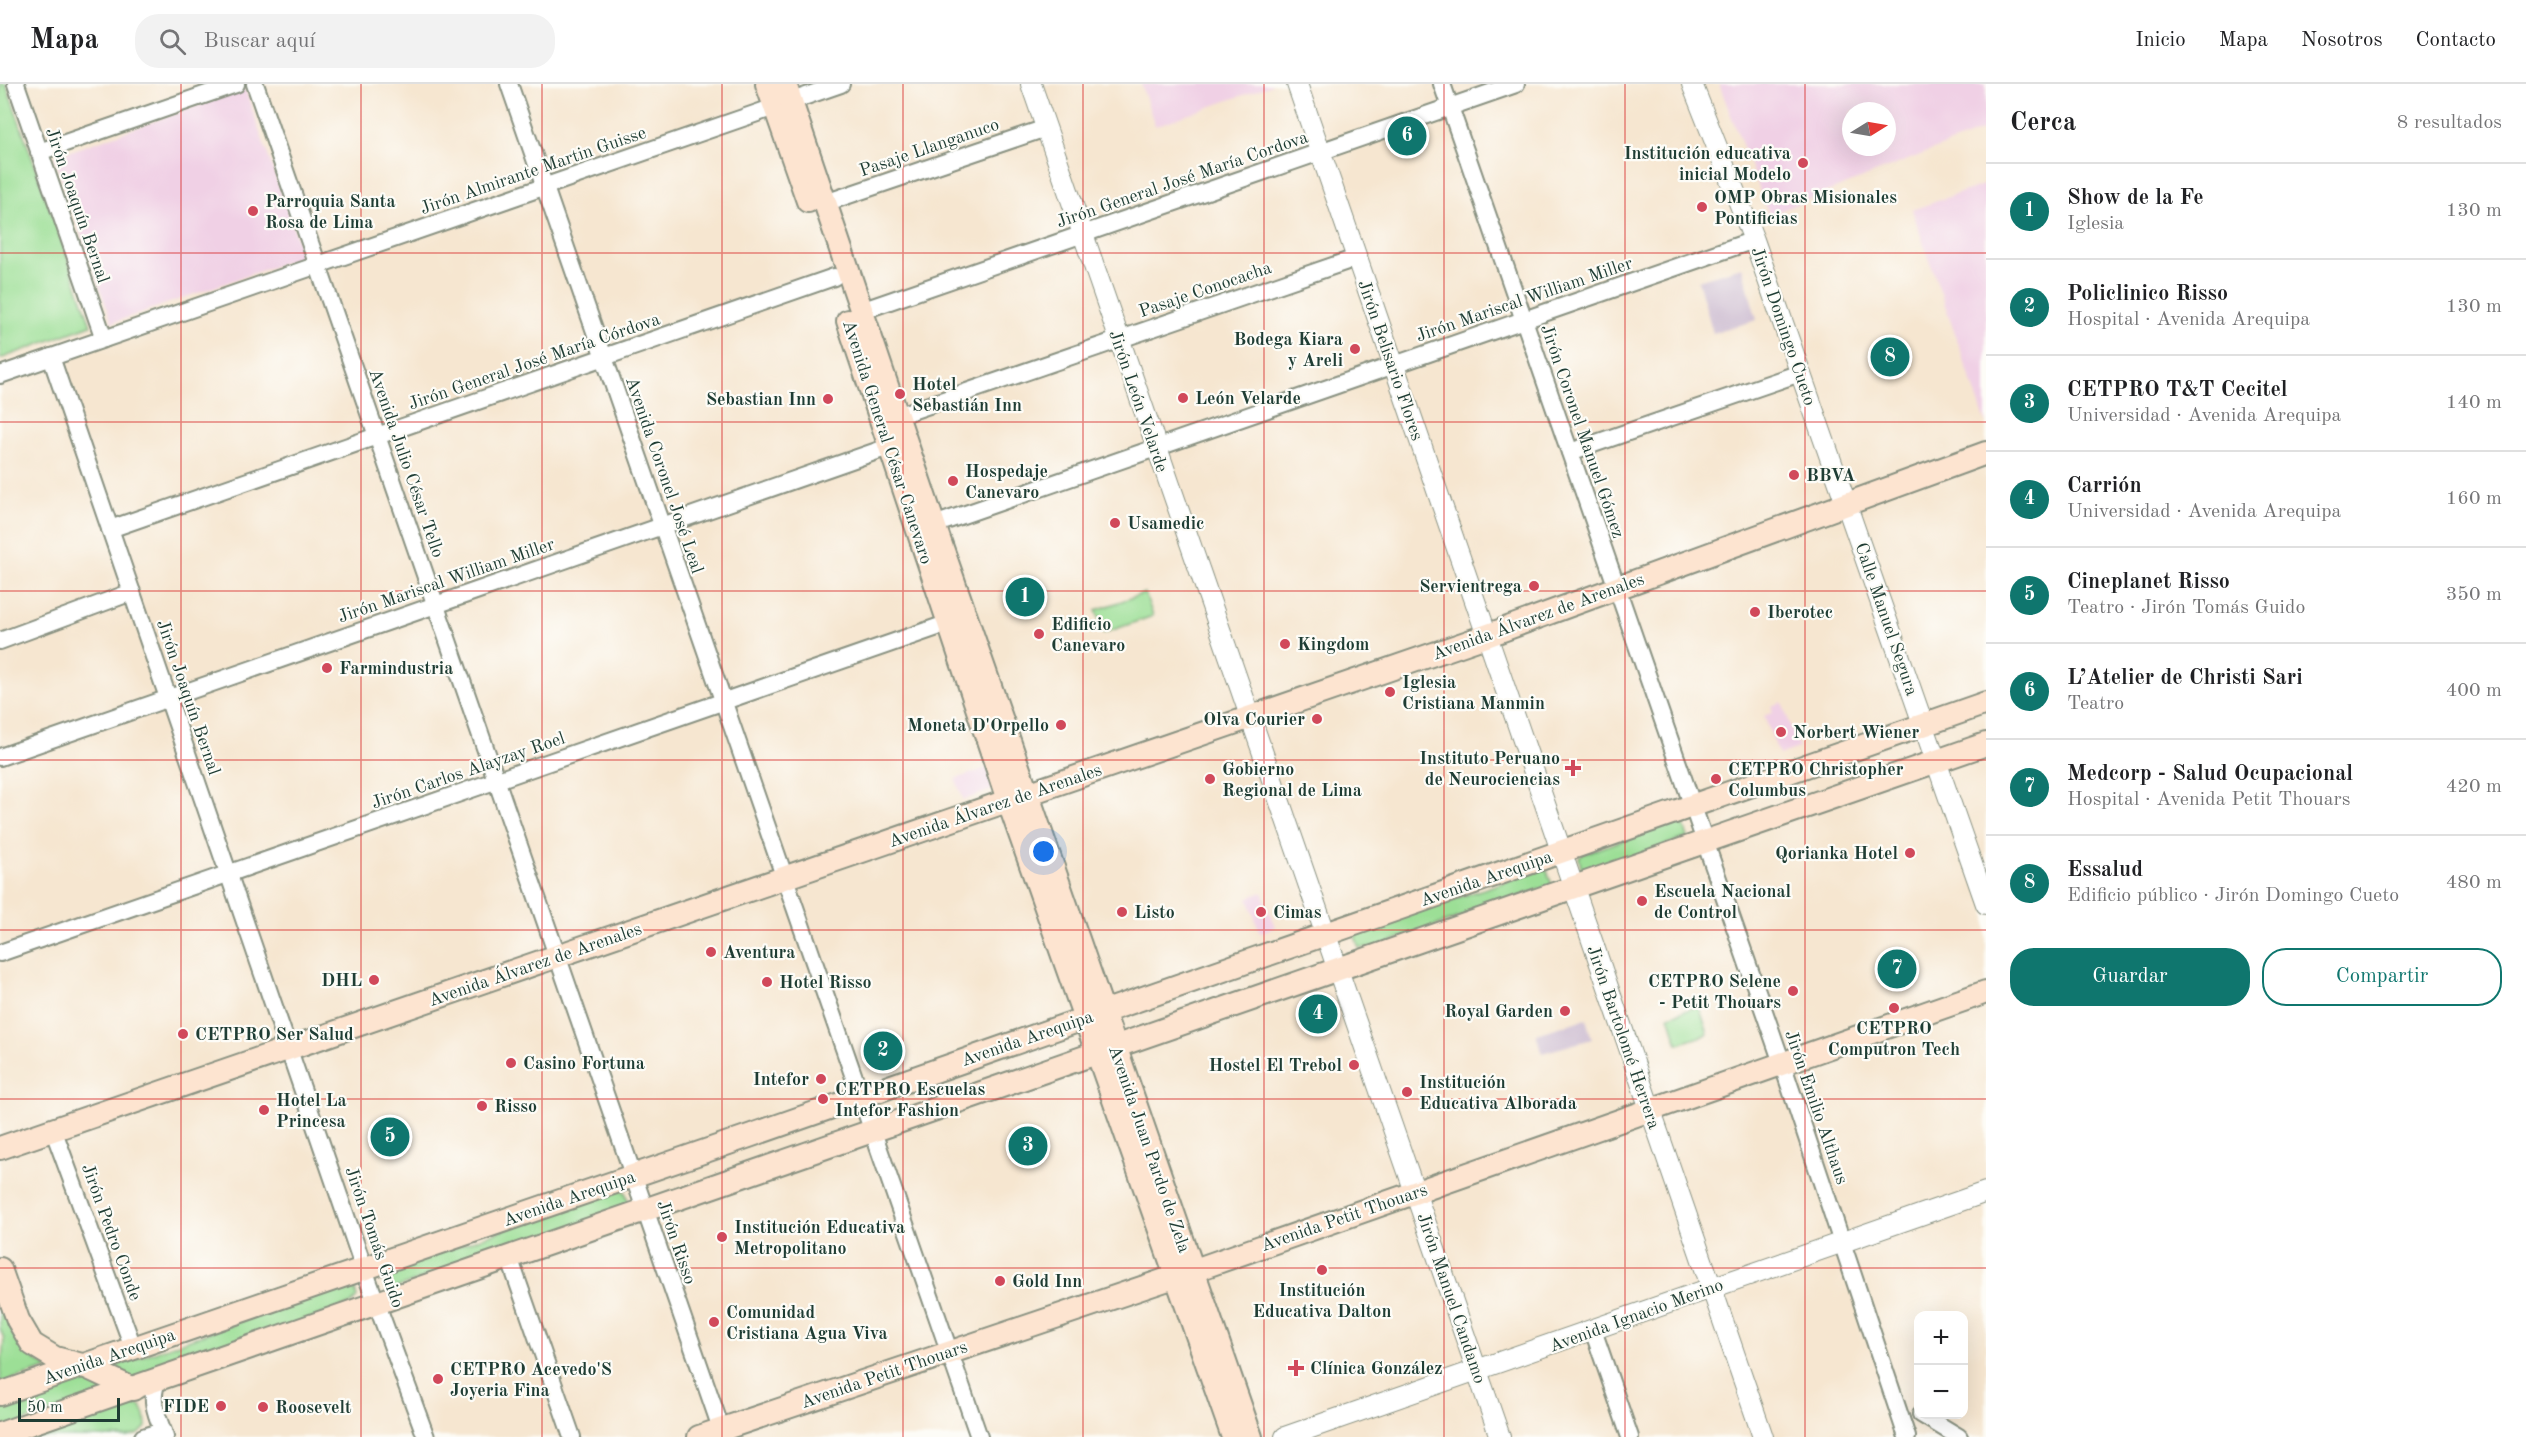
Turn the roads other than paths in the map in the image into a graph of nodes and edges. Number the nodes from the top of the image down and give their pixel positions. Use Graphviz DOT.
graph roads {
  1 [pos="16,84"];
  2 [pos="236,84"];
  3 [pos="255,84"];
  4 [pos="509,84"];
  5 [pos="767,84"];
  6 [pos="841,84"];
  7 [pos="1031,84"];
  8 [pos="1297,84"];
  9 [pos="1442,84"];
  10 [pos="1516,84"];
  11 [pos="1692,84"];
  12 [pos="1705,84"];
  13 [pos="784,97"];
  14 [pos="1450,107"];
  15 [pos="1046,128"];
  16 [pos="1714,135"];
  17 [pos="1321,151"];
  18 [pos="39,152"];
  19 [pos="545,186"];
  20 [pos="825,203"];
  21 [pos="1082,234"];
  22 [pos="1754,240"];
  23 [pos="1356,258"];
  24 [pos="318,265"];
  25 [pos="834,277"];
  26 [pos="861,311"];
  27 [pos="1524,320"];
  28 [pos="104,339"];
  29 [pos="1118,340"];
  30 [pos="51,357"];
  31 [pos="604,357"];
  32 [pos="1393,366"];
  33 [pos="1800,373"];
  34 [pos="0,375"];
  35 [pos="897,416"];
  36 [pos="377,436"];
  37 [pos="898,444"];
  38 [pos="1155,448"];
  39 [pos="1569,452"];
  40 [pos="1986,453"];
  41 [pos="1847,503"];
  42 [pos="934,525"];
  43 [pos="662,526"];
  44 [pos="110,529"];
  45 [pos="1616,587"];
  46 [pos="132,592"];
  47 [pos="435,605"];
  48 [pos="949,623"];
  49 [pos="1486,636"];
  50 [pos="0,641"];
  51 [pos="168,698"];
  52 [pos="723,702"];
  53 [pos="1986,703"];
  54 [pos="1252,716"];
  55 [pos="1924,725"];
  56 [pos="1986,744"];
  57 [pos="0,757"];
  58 [pos="1936,761"];
  59 [pos="496,781"];
  60 [pos="1018,797"];
  61 [pos="1693,806"];
  62 [pos="1706,843"];
  63 [pos="1560,852"];
  64 [pos="229,873"];
  65 [pos="783,878"];
  66 [pos="1573,889"];
  67 [pos="1986,904"];
  68 [pos="1327,934"];
  69 [pos="0,953"];
  70 [pos="557,957"];
  71 [pos="1339,970"];
  72 [pos="1986,992"];
  73 [pos="1094,1015"];
  74 [pos="290,1049"];
  75 [pos="1107,1051"];
  76 [pos="1782,1063"];
  77 [pos="860,1097"];
  78 [pos="1649,1110"];
  79 [pos="53,1129"];
  80 [pos="872,1132"];
  81 [pos="0,1148"];
  82 [pos="633,1176"];
  83 [pos="1416,1192"];
  84 [pos="1986,1192"];
  85 [pos="645,1211"];
  86 [pos="1841,1241"];
  87 [pos="509,1257"];
  88 [pos="0,1269"];
  89 [pos="364,1269"];
  90 [pos="1184,1273"];
  91 [pos="1711,1288"];
  92 [pos="377,1302"];
  93 [pos="1593,1330"];
  94 [pos="133,1347"];
  95 [pos="949,1351"];
  96 [pos="82,1365"];
  97 [pos="1478,1371"];
  98 [pos="158,1380"];
  99 [pos="133,1389"];
  100 [pos="0,1394"];
  101 [pos="1893,1397"];
  102 [pos="154,1408"];
  103 [pos="1914,1410"];
  104 [pos="1928,1419"];
  105 [pos="723,1433"];
  106 [pos="0,1434"];
  107 [pos="164,1434"];
  108 [pos="143,1437"];
  109 [pos="426,1437"];
  110 [pos="572,1437"];
  111 [pos="699,1437"];
  112 [pos="979,1437"];
  113 [pos="1233,1437"];
  114 [pos="1251,1437"];
  115 [pos="1285,1437"];
  116 [pos="1500,1437"];
  117 [pos="1630,1437"];
  118 [pos="1763,1437"];
  119 [pos="1907,1437"];
  120 [pos="1959,1437"];
  1 -- 18 [label="street, Jirón Joaquín Bernal"];
  2 -- 18 [label="street"];
  3 -- 24 [label="street, Avenida Julio César Tello"];
  4 -- 19 [label="street, Avenida Coronel José Leal"];
  5 -- 13 [label="main road, Avenida General César Canevaro"];
  6 -- 13 [label="street, Jirón Almirante Martin Guisse"];
  7 -- 15 [label="street, Jirón León Velarde"];
  8 -- 17 [label="street, Jirón Belisario Flores"];
  9 -- 14 [label="street, Jirón Coronel Manuel Gómez"];
  10 -- 14 [label="street, Jirón General José María Cordova"];
  11 -- 16 [label="street, Jirón Domingo Cueto"];
  12 -- 16 [label="street"];
  13 -- 19 [label="street, Jirón Almirante Martin Guisse"];
  13 -- 20 [label="main road, Avenida General César Canevaro"];
  13 -- 25 [label="main road, Avenida General César Canevaro"];
  14 -- 17 [label="street, Jirón General José María Cordova"];
  14 -- 27 [label="street, Jirón Coronel Manuel Gómez"];
  15 -- 20 [label="street, Pasaje Llanganuco"];
  15 -- 21 [label="street, Jirón León Velarde"];
  16 -- 22 [label="street, Jirón Domingo Cueto"];
  17 -- 21 [label="street, Jirón General José María Cordova"];
  17 -- 23 [label="street, Jirón Belisario Flores"];
  18 -- 28 [label="street, Jirón Joaquín Bernal"];
  19 -- 24 [label="street, Jirón Almirante Martin Guisse"];
  19 -- 31 [label="street, Avenida Coronel José Leal"];
  20 -- 26 [label="main road, Avenida General César Canevaro"];
  21 -- 26 [label="street, Jirón General José María Cordova"];
  21 -- 29 [label="street, Jirón León Velarde"];
  22 -- 27 [label="street, Jirón Mariscal William Miller"];
  22 -- 33 [label="street, Jirón Domingo Cueto"];
  23 -- 29 [label="street, Pasaje Conocacha"];
  23 -- 32 [label="street, Jirón Belisario Flores"];
  24 -- 28 [label="street, Jirón Almirante Martin Guisse"];
  24 -- 36 [label="street, Avenida Julio César Tello"];
  25 -- 31 [label="street, Jirón General José María Córdova"];
  25 -- 37 [label="main road, Avenida General César Canevaro"];
  26 -- 35 [label="main road, Avenida General César Canevaro"];
  27 -- 32 [label="street, Jirón Mariscal William Miller"];
  27 -- 39 [label="street, Jirón Coronel Manuel Gómez"];
  28 -- 30 [label="street, Jirón Almirante Martin Guisse"];
  29 -- 35 [label="street, Pasaje Conocacha"];
  29 -- 38 [label="street, Jirón León Velarde"];
  30 -- 34 [label="street, Jirón Almirante Martin Guisse"];
  30 -- 44 [label="street, Jirón Joaquín Bernal"];
  31 -- 36 [label="street, Jirón General José María Córdova"];
  31 -- 43 [label="street, Avenida Coronel José Leal"];
  32 -- 38 [label="street, Jirón Mariscal William Miller"];
  32 -- 49 [label="street, Jirón Belisario Flores"];
  33 -- 39 [label="street"];
  33 -- 41 [label="street, Jirón Domingo Cueto"];
  35 -- 37 [label="main road, Avenida General César Canevaro"];
  36 -- 44 [label="street, Jirón General José María Córdova"];
  36 -- 47 [label="street, Avenida Julio César Tello"];
  37 -- 42 [label="main road, Avenida General César Canevaro"];
  37 -- 43 [label="street, Jirón Mariscal William Miller"];
  37 -- 48 [label="main road, Avenida General César Canevaro"];
  38 -- 42 [label="street, Jirón Mariscal William Miller"];
  38 -- 54 [label="street, Jirón León Velarde"];
  39 -- 45 [label="street, Jirón Coronel Manuel Gómez"];
  40 -- 41 [label="main road, Avenida Álvarez de Arenales"];
  41 -- 45 [label="main road, Avenida Álvarez de Arenales"];
  41 -- 55 [label="street, Calle Manuel Segura"];
  42 -- 60 [label="main road, Avenida General César Canevaro"];
  43 -- 47 [label="street, Jirón Mariscal William Miller"];
  43 -- 52 [label="street, Avenida Coronel José Leal"];
  44 -- 46 [label="street, Jirón Joaquín Bernal"];
  45 -- 49 [label="main road, Avenida Álvarez de Arenales"];
  45 -- 61 [label="street, Jirón Emilio Althaus"];
  46 -- 50 [label="street"];
  46 -- 51 [label="street, Jirón Joaquín Bernal"];
  47 -- 51 [label="street, Jirón Mariscal William Miller"];
  47 -- 59 [label="street, Avenida Julio César Tello"];
  48 -- 52 [label="street, Jirón Carlos Alayzay Roel"];
  48 -- 60 [label="main road, Avenida General César Canevaro"];
  49 -- 54 [label="main road, Avenida Álvarez de Arenales"];
  49 -- 63 [label="street, Jirón Bartolomé Herrera"];
  51 -- 57 [label="street, Jirón Mariscal William Miller"];
  51 -- 64 [label="street, Jirón Joaquín Bernal"];
  52 -- 59 [label="street, Jirón Carlos Alayzay Roel"];
  52 -- 65 [label="street, Avenida Coronel José Leal"];
  53 -- 55 [label="main road, Avenida Arequipa"];
  54 -- 60 [label="main road, Avenida Álvarez de Arenales"];
  54 -- 68 [label="street, Jirón Manuel Candamo"];
  55 -- 58 [label="street, Calle Manuel Segura"];
  55 -- 61 [label="main road, Avenida Arequipa"];
  56 -- 58 [label="main road, Avenida Arequipa"];
  58 -- 62 [label="main road, Avenida Arequipa"];
  58 -- 67 [label="street, Calle Manuel Segura"];
  59 -- 64 [label="street, Jirón Carlos Alayzay Roel"];
  59 -- 70 [label="street, Avenida Julio César Tello"];
  60 -- 65 [label="main road, Avenida Álvarez de Arenales"];
  60 -- 73 [label="main road, Avenida Juan Pardo de Zela"];
  61 -- 62 [label="street, Jirón Emilio Althaus"];
  61 -- 63 [label="main road, Avenida Arequipa"];
  62 -- 66 [label="main road, Avenida Arequipa"];
  62 -- 76 [label="street, Jirón Emilio Althaus"];
  63 -- 66 [label="street, Jirón Bartolomé Herrera"];
  63 -- 68 [label="main road, Avenida Arequipa"];
  64 -- 69 [label="street, Jirón Carlos Alayzay Roel"];
  64 -- 74 [label="street, Jirón Joaquín Bernal"];
  65 -- 70 [label="main road, Avenida Álvarez de Arenales"];
  65 -- 77 [label="street, Avenida Coronel José Leal"];
  66 -- 71 [label="main road, Avenida Arequipa"];
  66 -- 78 [label="street, Jirón Bartolomé Herrera"];
  68 -- 71 [label="street, Jirón Manuel Candamo"];
  68 -- 73 [label="main road, Avenida Arequipa"];
  70 -- 74 [label="main road, Avenida Álvarez de Arenales"];
  70 -- 82 [label="street, Jirón Risso"];
  71 -- 75 [label="main road, Avenida Arequipa"];
  71 -- 83 [label="street, Jirón Manuel Candamo"];
  72 -- 76 [label="main road, Avenida Petit Thouars"];
  73 -- 75 [label="main road, Avenida Juan Pardo de Zela"];
  73 -- 77 [label="main road, Avenida Arequipa"];
  74 -- 79 [label="main road, Avenida Álvarez de Arenales"];
  74 -- 89 [label="street, Jirón Tomás Guido"];
  75 -- 80 [label="main road, Avenida Arequipa"];
  75 -- 90 [label="main road, Avenida Juan Pardo de Zela"];
  76 -- 78 [label="main road, Avenida Petit Thouars"];
  76 -- 86 [label="street, Jirón Emilio Althaus"];
  77 -- 80 [label="street, Avenida Coronel José Leal"];
  77 -- 82 [label="main road, Avenida Arequipa"];
  78 -- 83 [label="main road, Avenida Petit Thouars"];
  78 -- 91 [label="street, Jirón Bartolomé Herrera"];
  79 -- 81 [label="main road, Avenida Álvarez de Arenales"];
  79 -- 94 [label="street, Jirón Pedro Conde"];
  80 -- 85 [label="main road, Avenida Arequipa"];
  80 -- 95 [label="street, Avenida Coronel José Leal"];
  82 -- 85 [label="street, Jirón Risso"];
  82 -- 89 [label="main road, Avenida Arequipa"];
  83 -- 90 [label="main road, Avenida Petit Thouars"];
  83 -- 97 [label="street, Jirón Manuel Candamo"];
  84 -- 86 [label="street, Avenida Ignacio Merino"];
  85 -- 87 [label="main road, Avenida Arequipa"];
  85 -- 105 [label="street, Jirón Risso"];
  86 -- 91 [label="street, Avenida Ignacio Merino"];
  86 -- 101 [label="street, Jirón Emilio Althaus"];
  87 -- 92 [label="main road, Avenida Arequipa"];
  87 -- 110 [label="street"];
  88 -- 96 [label="main road"];
  89 -- 92 [label="street, Jirón Tomás Guido"];
  89 -- 94 [label="main road, Avenida Arequipa"];
  90 -- 95 [label="main road, Avenida Petit Thouars"];
  90 -- 113 [label="main road, Avenida Juan Pardo de Zela"];
  90 -- 114 [label="main road, Avenida Juan Pardo de Zela"];
  91 -- 93 [label="street, Avenida Ignacio Merino"];
  91 -- 118 [label="street, Jirón Bartolomé Herrera"];
  92 -- 98 [label="main road, Avenida Arequipa"];
  92 -- 109 [label="street, Jirón Tomás Guido"];
  93 -- 97 [label="street, Avenida Ignacio Merino"];
  93 -- 117 [label="street"];
  94 -- 96 [label="main road, Avenida Arequipa"];
  95 -- 105 [label="main road, Avenida Petit Thouars"];
  95 -- 112 [label="street, Avenida Coronel José Leal"];
  96 -- 99 [label="main road"];
  96 -- 100 [label="main road, Avenida Arequipa"];
  97 -- 115 [label="street, Avenida Ignacio Merino"];
  97 -- 116 [label="street, Jirón Manuel Candamo"];
  98 -- 99 [label="main road, Avenida Arequipa"];
  98 -- 102 [label="street"];
  99 -- 102 [label="street"];
  99 -- 106 [label="main road, Avenida Arequipa"];
  101 -- 103 [label="street"];
  101 -- 119 [label="street, Jirón Emilio Althaus"];
  102 -- 107 [label="street"];
  104 -- 120 [label="street"];
  105 -- 111 [label="main road, Avenida Petit Thouars"];
  107 -- 108 [label="street"];
}
